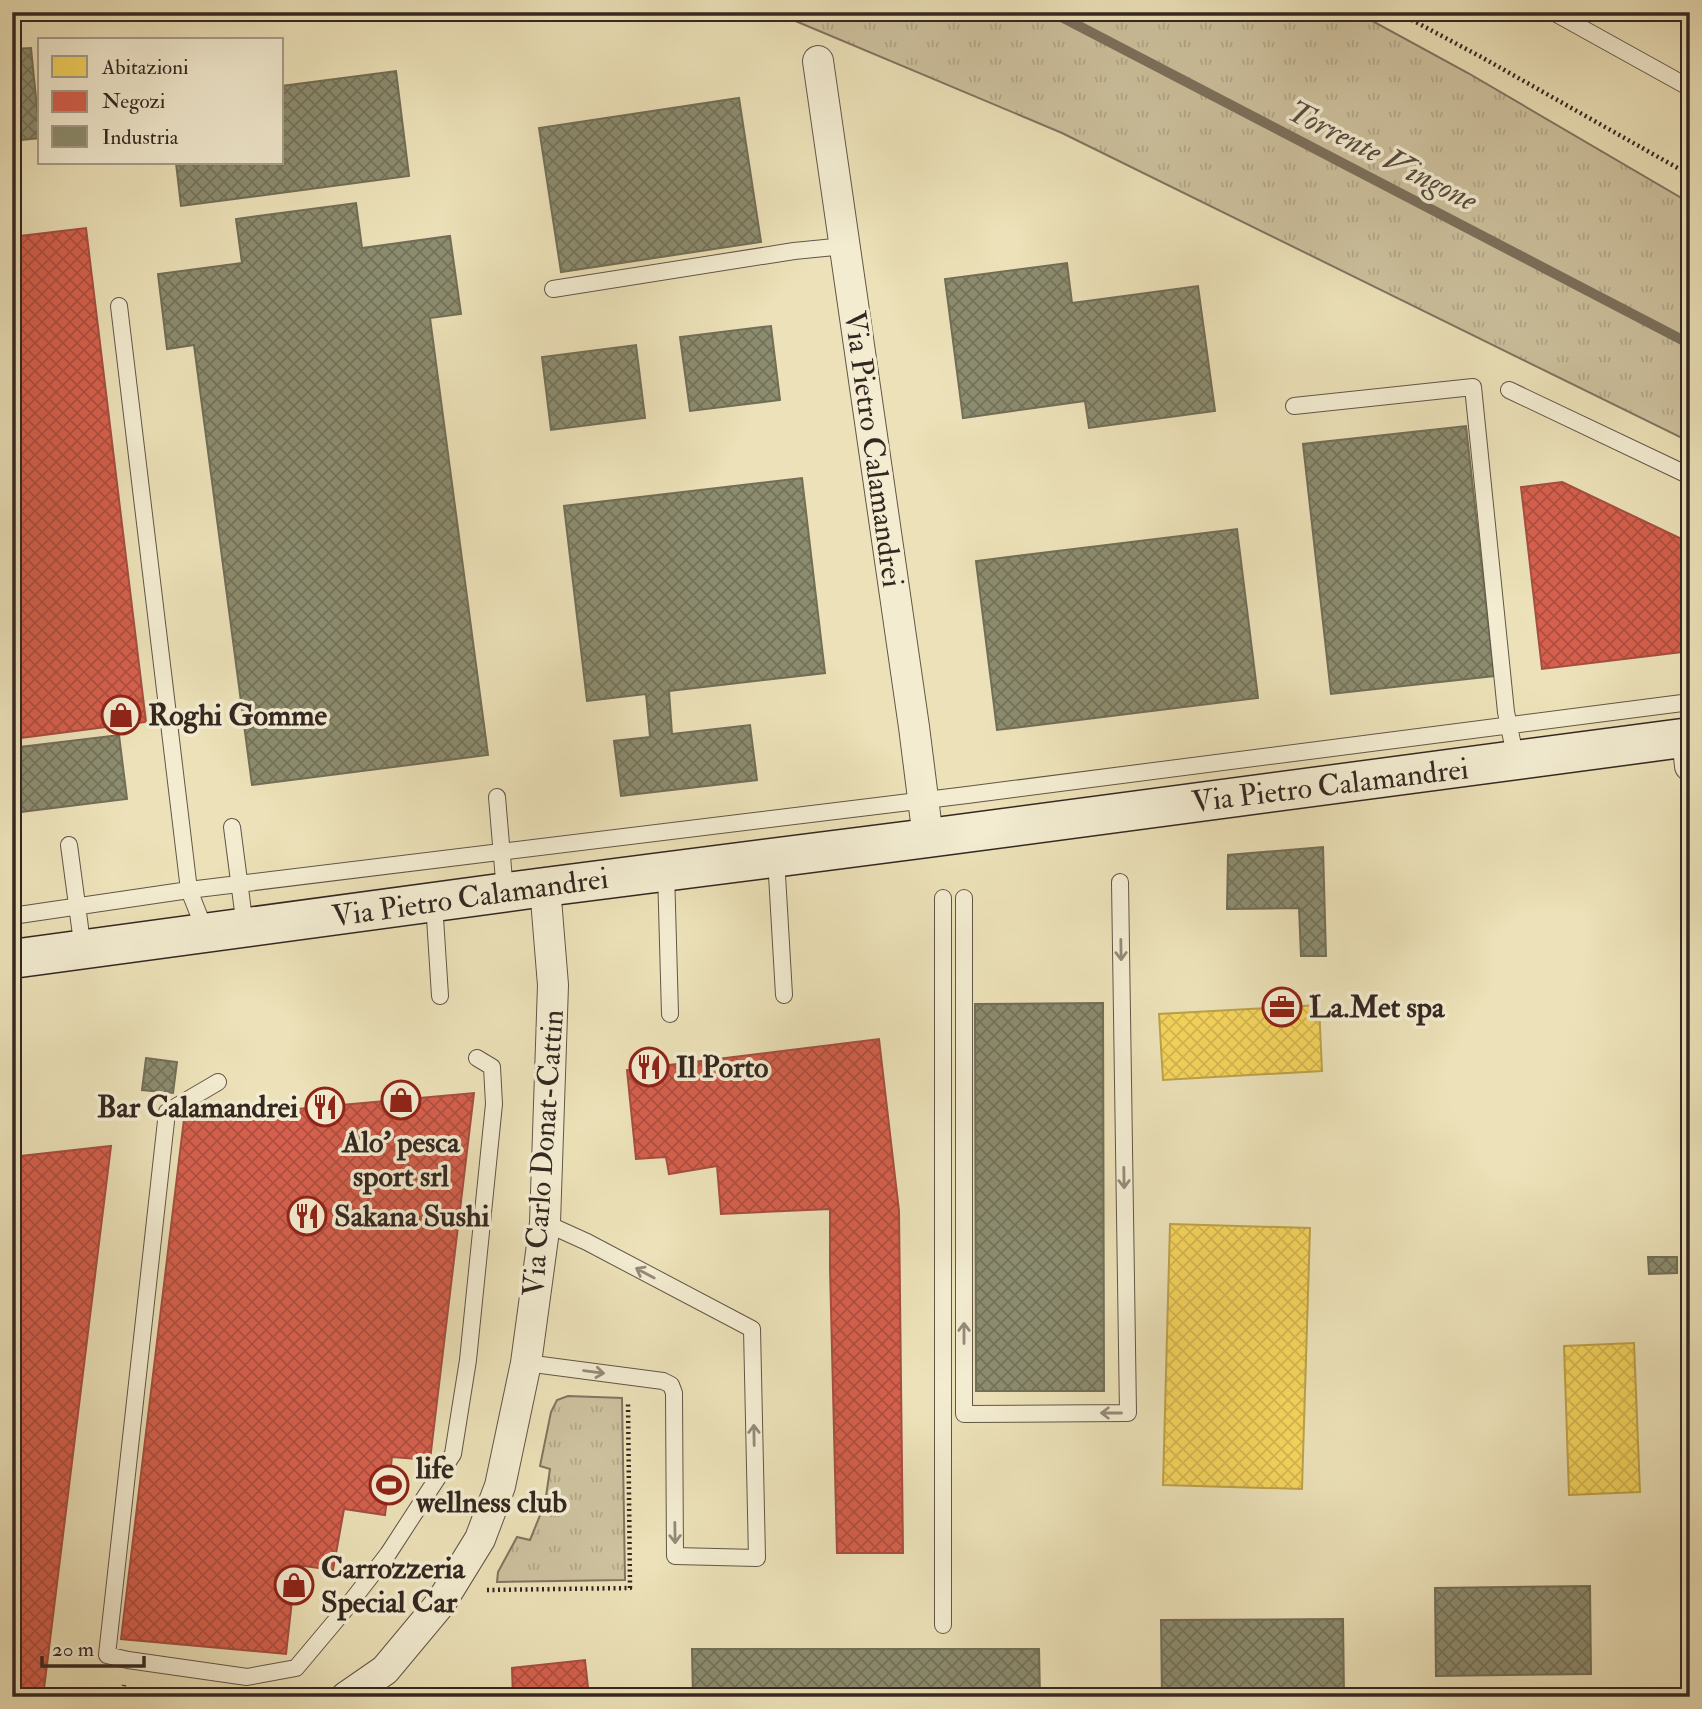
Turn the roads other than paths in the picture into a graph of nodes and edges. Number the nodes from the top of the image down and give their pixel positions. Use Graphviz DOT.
graph roads {
  1 [pos="1553,12"];
  2 [pos="818,61"];
  3 [pos="1690,89"];
  4 [pos="845,246"];
  5 [pos="553,289"];
  6 [pos="119,306"];
  7 [pos="1508,390"];
  8 [pos="1294,406"];
  9 [pos="1690,476"];
  10 [pos="1689,735"];
  11 [pos="1512,743"];
  12 [pos="497,797"];
  13 [pos="924,800"];
  14 [pos="232,827"];
  15 [pos="928,838"];
  16 [pos="69,845"];
  17 [pos="501,852"];
  18 [pos="776,858"];
  19 [pos="666,871"];
  20 [pos="1120,882"];
  21 [pos="239,884"];
  22 [pos="545,887"];
  23 [pos="189,890"];
  24 [pos="505,892"];
  25 [pos="943,898"];
  26 [pos="964,898"];
  27 [pos="434,902"];
  28 [pos="78,906"];
  29 [pos="12,916"];
  30 [pos="245,928"];
  31 [pos="206,933"];
  32 [pos="83,950"];
  33 [pos="12,959"];
  34 [pos="783,995"];
  35 [pos="440,996"];
  36 [pos="670,1014"];
  37 [pos="477,1058"];
  38 [pos="218,1082"];
  39 [pos="545,1223"];
  40 [pos="526,1363"];
  41 [pos="943,1625"];
  42 [pos="346,1697"];
  1 -- 3 [label="lane"];
  2 -- 4 [label="street, Via Pietro Calamandrei"];
  4 -- 5 [label="lane"];
  4 -- 13 [label="street, Via Pietro Calamandrei"];
  6 -- 23 [label="lane"];
  7 -- 9 [label="lane"];
  8 -- 11 [label="lane"];
  10 -- 11 [label="main road, Via Pietro Calamandrei"];
  11 -- 13 [label="lane"];
  11 -- 15 [label="main road, Via Pietro Calamandrei"];
  12 -- 17 [label="lane"];
  13 -- 15 [label="street, Via Pietro Calamandrei"];
  13 -- 17 [label="lane"];
  14 -- 21 [label="lane"];
  15 -- 18 [label="main road, Via Pietro Calamandrei"];
  16 -- 28 [label="lane"];
  17 -- 21 [label="lane"];
  17 -- 24 [label="lane"];
  18 -- 19 [label="main road, Via Pietro Calamandrei"];
  18 -- 34 [label="lane"];
  19 -- 22 [label="main road, Via Pietro Calamandrei"];
  19 -- 36 [label="lane"];
  20 -- 26 [label="lane, one-way"];
  21 -- 23 [label="lane"];
  21 -- 30 [label="lane"];
  22 -- 24 [label="main road, Via Pietro Calamandrei"];
  22 -- 39 [label="street, Via Carlo Donat-Cattin"];
  23 -- 28 [label="lane"];
  23 -- 31 [label="lane"];
  24 -- 27 [label="main road, Via Pietro Calamandrei"];
  25 -- 41 [label="lane"];
  27 -- 30 [label="main road, Via Pietro Calamandrei"];
  27 -- 35 [label="lane"];
  28 -- 29 [label="lane"];
  28 -- 32 [label="lane"];
  30 -- 31 [label="main road, Via Pietro Calamandrei"];
  31 -- 32 [label="main road, Via Pietro Calamandrei"];
  32 -- 33 [label="main road, Via Pietro Calamandrei"];
  37 -- 38 [label="lane"];
  39 -- 40 [label="street, Via Carlo Donat-Cattin"];
  40 -- 39 [label="lane, one-way"];
  40 -- 42 [label="street, Via Carlo Donat-Cattin"];
}
